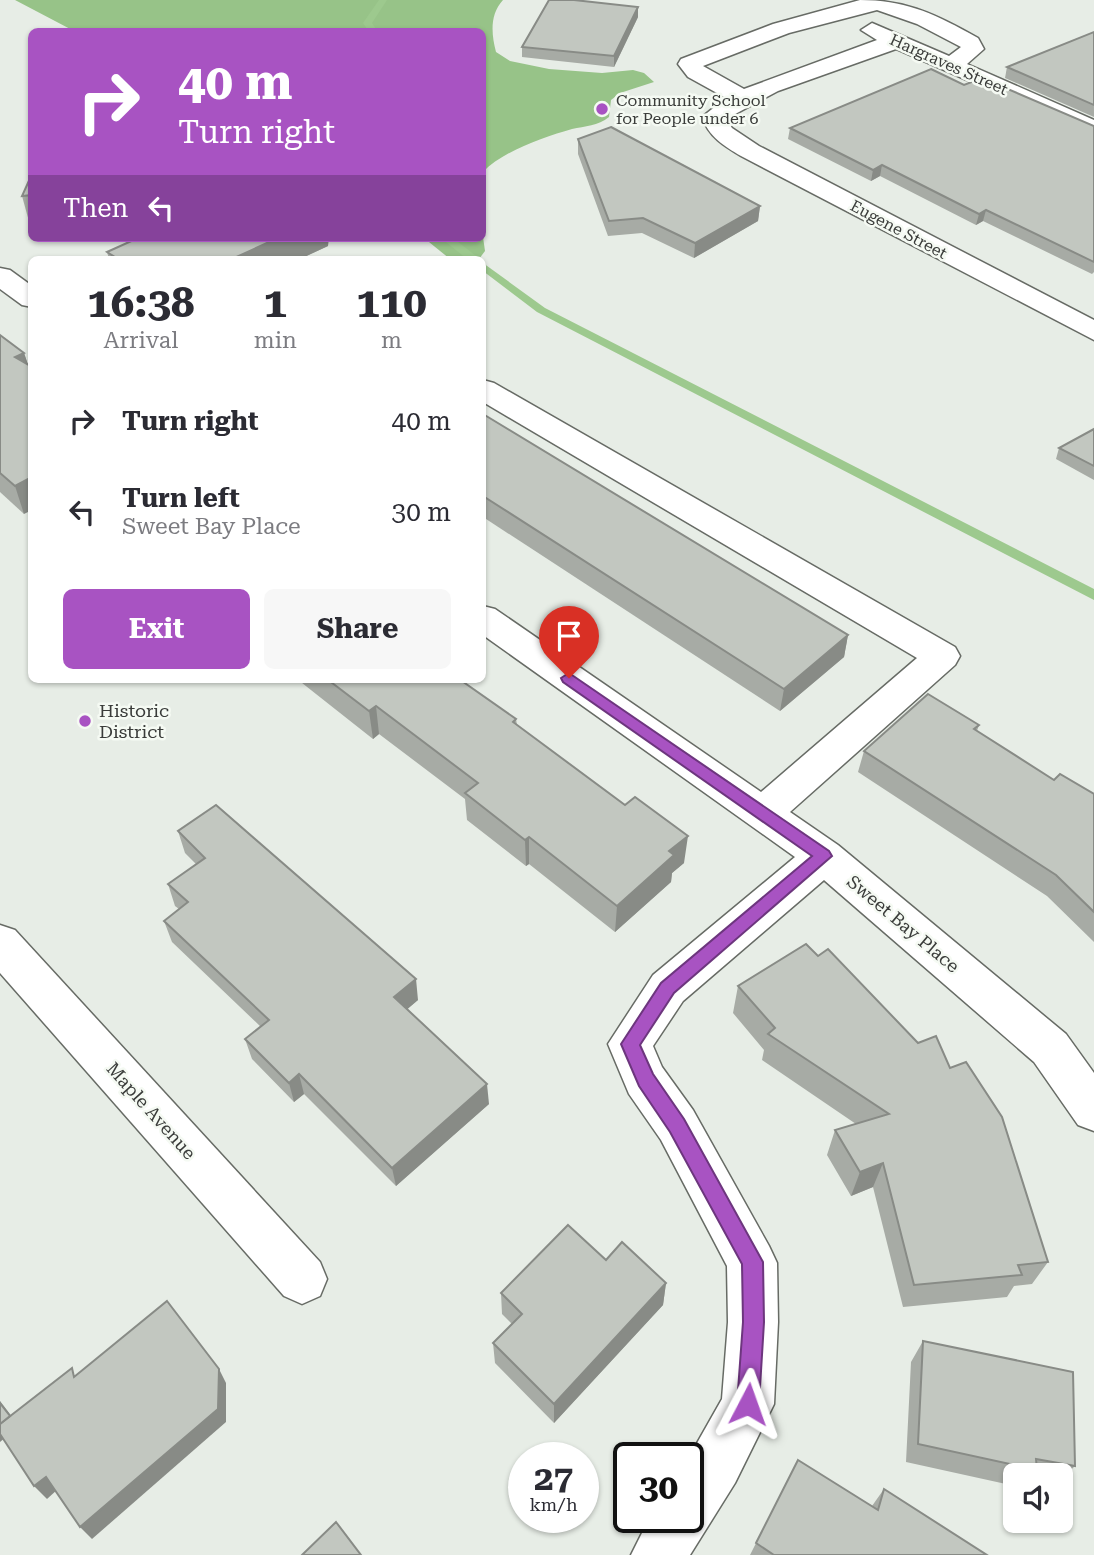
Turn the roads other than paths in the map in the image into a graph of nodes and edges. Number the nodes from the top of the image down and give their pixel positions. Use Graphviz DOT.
graph roads {
  1 [pos="804,0"];
  2 [pos="831,12"];
  3 [pos="897,41"];
  4 [pos="953,64"];
  5 [pos="742,98"];
  6 [pos="1092,120"];
  7 [pos="0,276"];
  8 [pos="28,296"];
  9 [pos="1094,331"];
  10 [pos="486,391"];
  11 [pos="486,620"];
  12 [pos="762,814"];
  13 [pos="824,856"];
  14 [pos="0,943"];
  15 [pos="1094,1110"];
  16 [pos="302,1279"];
  17 [pos="704,1483"];
  18 [pos="672,1533"];
  19 [pos="659,1555"];
  1 -- 2 [label="street, Hargraves Street"];
  2 -- 3 [label="street, Hargraves Street"];
  2 -- 4 [label="street"];
  2 -- 5 [label="street"];
  3 -- 4 [label="street, Hargraves Street"];
  3 -- 5 [label="street"];
  4 -- 6 [label="street, Hargraves Street"];
  5 -- 9 [label="street, Eugene Street"];
  7 -- 8 [label="street"];
  10 -- 12 [label="street"];
  11 -- 12 [label="street, Sweet Bay Place"];
  12 -- 13 [label="street, Sweet Bay Place"];
  13 -- 15 [label="street, Sweet Bay Place"];
  13 -- 17 [label="street"];
  14 -- 16 [label="street, Maple Avenue"];
  18 -- 19 [label="street"];
}
